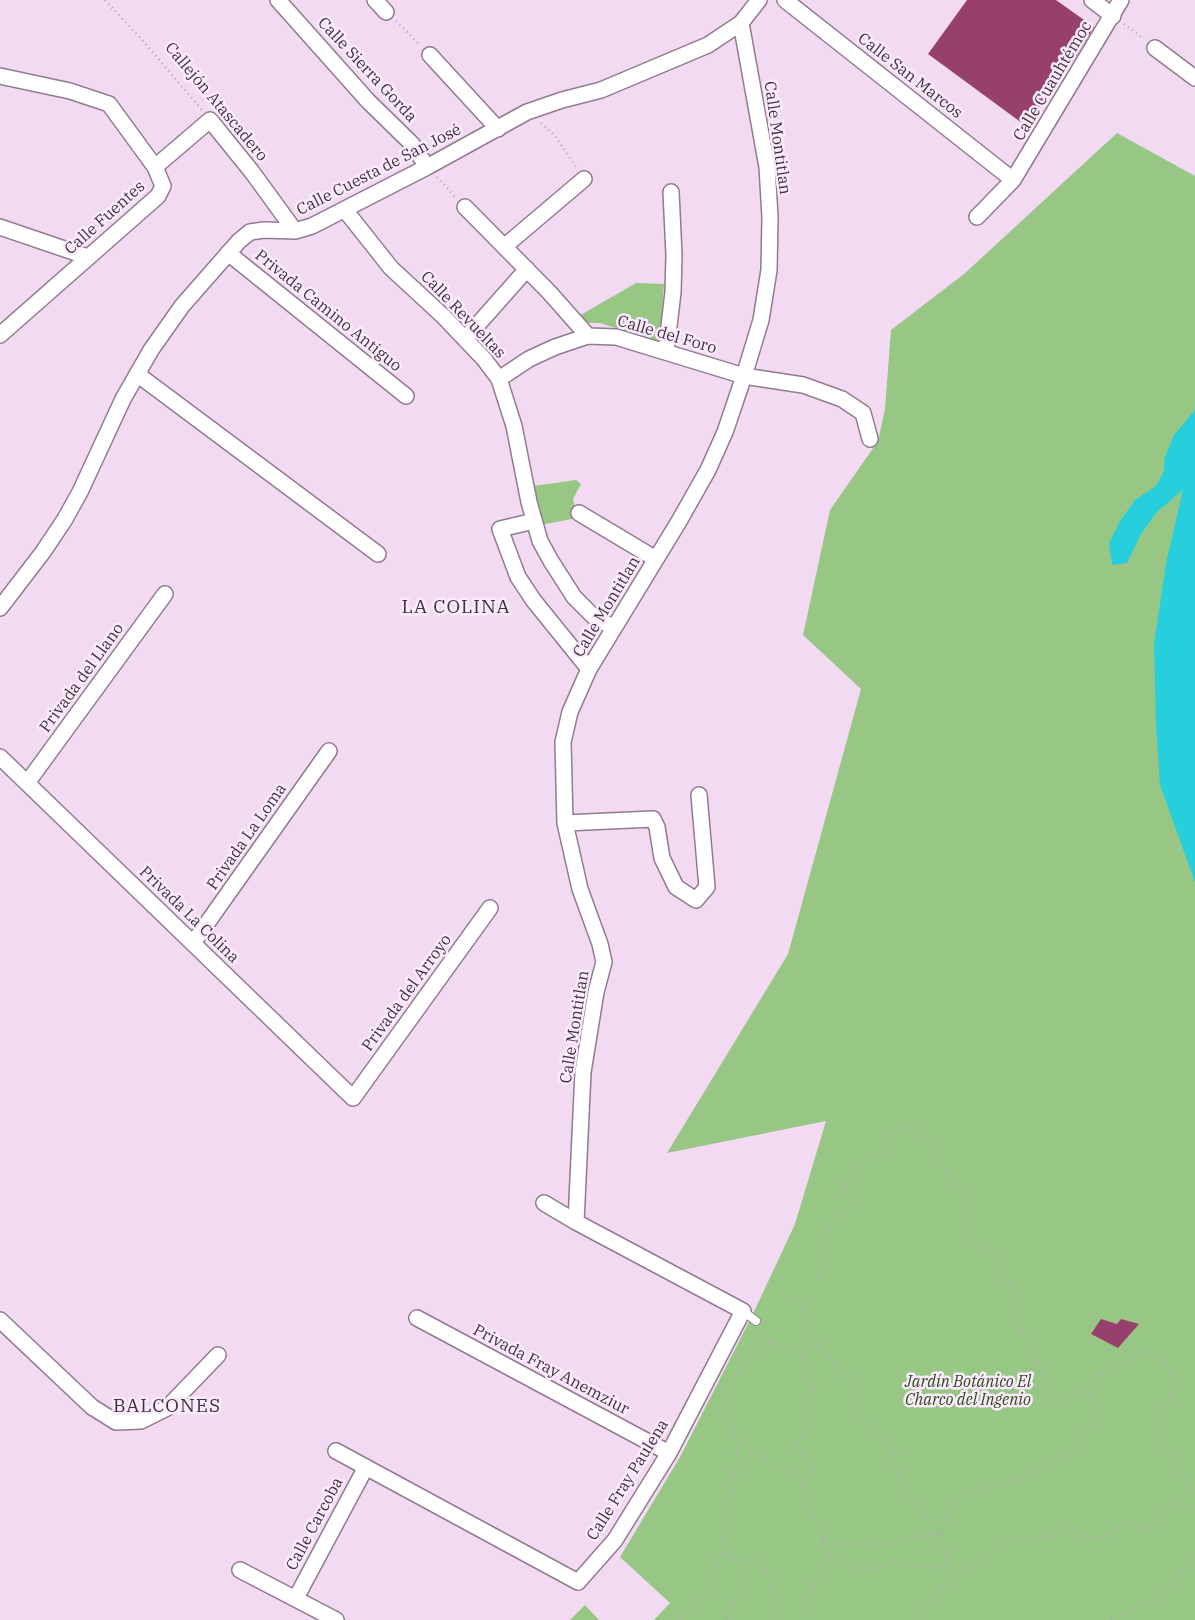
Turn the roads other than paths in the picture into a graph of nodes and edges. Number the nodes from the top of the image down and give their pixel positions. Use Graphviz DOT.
graph roads {
  1 [pos="278,0"];
  2 [pos="376,0"];
  3 [pos="759,0"];
  4 [pos="785,0"];
  5 [pos="1092,0"];
  6 [pos="1121,0"];
  7 [pos="386,12"];
  8 [pos="1113,16"];
  9 [pos="741,23"];
  10 [pos="1156,48"];
  11 [pos="430,55"];
  12 [pos="0,76"];
  13 [pos="1195,78"];
  14 [pos="498,129"];
  15 [pos="155,167"];
  16 [pos="427,167"];
  17 [pos="584,179"];
  18 [pos="1013,180"];
  19 [pos="671,192"];
  20 [pos="465,207"];
  21 [pos="345,210"];
  22 [pos="977,217"];
  23 [pos="0,227"];
  24 [pos="295,231"];
  25 [pos="505,246"];
  26 [pos="228,253"];
  27 [pos="88,257"];
  28 [pos="526,269"];
  29 [pos="0,335"];
  30 [pos="588,336"];
  31 [pos="465,339"];
  32 [pos="666,352"];
  33 [pos="137,374"];
  34 [pos="744,376"];
  35 [pos="499,379"];
  36 [pos="406,396"];
  37 [pos="870,439"];
  38 [pos="579,514"];
  39 [pos="534,521"];
  40 [pos="378,554"];
  41 [pos="656,559"];
  42 [pos="165,594"];
  43 [pos="0,608"];
  44 [pos="614,628"];
  45 [pos="589,669"];
  46 [pos="329,751"];
  47 [pos="0,757"];
  48 [pos="27,783"];
  49 [pos="699,795"];
  50 [pos="565,823"];
  51 [pos="490,908"];
  52 [pos="193,943"];
  53 [pos="353,1098"];
  54 [pos="544,1203"];
  55 [pos="576,1222"];
  56 [pos="742,1311"];
  57 [pos="417,1318"];
  58 [pos="0,1320"];
  59 [pos="756,1321"];
  60 [pos="218,1355"];
  61 [pos="336,1451"];
  62 [pos="669,1453"];
  63 [pos="366,1467"];
  64 [pos="240,1570"];
  65 [pos="296,1598"];
  66 [pos="336,1620"];
  1 -- 16 [label="street, Calle Sierra Gorda"];
  2 -- 7 [label="street"];
  3 -- 9 [label="street, Calle Cuesta de San José"];
  4 -- 18 [label="street, Calle San Marcos"];
  5 -- 8 [label="street"];
  6 -- 8 [label="street, Calle Cuauhtémoc"];
  8 -- 18 [label="street, Calle Cuauhtémoc"];
  9 -- 14 [label="street, Calle Cuesta de San José"];
  9 -- 34 [label="street, Calle Montitlan"];
  10 -- 13 [label="street"];
  11 -- 14 [label="street"];
  12 -- 15 [label="street, Calle Fuentes"];
  14 -- 16 [label="street, Calle Cuesta de San José"];
  15 -- 24 [label="street, Callejón Atascadero"];
  15 -- 27 [label="street, Calle Fuentes"];
  16 -- 21 [label="street, Calle Cuesta de San José"];
  17 -- 25 [label="street"];
  18 -- 22 [label="street, Calle Cuauhtémoc"];
  19 -- 32 [label="street"];
  20 -- 25 [label="street"];
  21 -- 24 [label="street, Calle Cuesta de San José"];
  21 -- 31 [label="street, Calle Revueltas"];
  23 -- 27 [label="street"];
  24 -- 26 [label="street, Calle Cuesta de San José"];
  25 -- 28 [label="street"];
  26 -- 33 [label="street, Calle Cuesta de San José"];
  26 -- 36 [label="street, Privada Camino Antiguo"];
  27 -- 29 [label="street, Calle Fuentes"];
  28 -- 30 [label="street"];
  28 -- 31 [label="street"];
  30 -- 32 [label="street, Calle del Foro"];
  30 -- 35 [label="street, Calle del Foro"];
  31 -- 35 [label="street, Calle Revueltas"];
  32 -- 34 [label="street, Calle del Foro"];
  33 -- 40 [label="street"];
  33 -- 43 [label="street, Calle Cuesta de San José"];
  34 -- 37 [label="street, Calle del Foro"];
  34 -- 41 [label="street, Calle Montitlan"];
  35 -- 39 [label="street, Calle Revueltas"];
  38 -- 41 [label="street"];
  39 -- 44 [label="street, Calle Revueltas"];
  39 -- 45 [label="street"];
  41 -- 44 [label="street, Calle Montitlan"];
  42 -- 48 [label="street, Privada del Llano"];
  44 -- 45 [label="street, Calle Montitlan"];
  45 -- 50 [label="street, Calle Montitlan"];
  46 -- 52 [label="street, Privada La Loma"];
  47 -- 48 [label="street, Privada La Colina"];
  48 -- 52 [label="street, Privada La Colina"];
  49 -- 50 [label="street"];
  50 -- 55 [label="street, Calle Montitlan"];
  51 -- 53 [label="street, Privada del Arroyo"];
  52 -- 53 [label="street, Privada La Colina"];
  54 -- 55 [label="street"];
  55 -- 56 [label="street"];
  56 -- 59 [label="lane"];
  56 -- 62 [label="street, Calle Fray Paulena"];
  57 -- 62 [label="street, Privada Fray Anemziur"];
  58 -- 60 [label="street"];
  61 -- 63 [label="street"];
  62 -- 63 [label="street, Calle Fray Paulena"];
  63 -- 65 [label="street, Calle Carcoba"];
  64 -- 65 [label="street"];
  65 -- 66 [label="street"];
}
